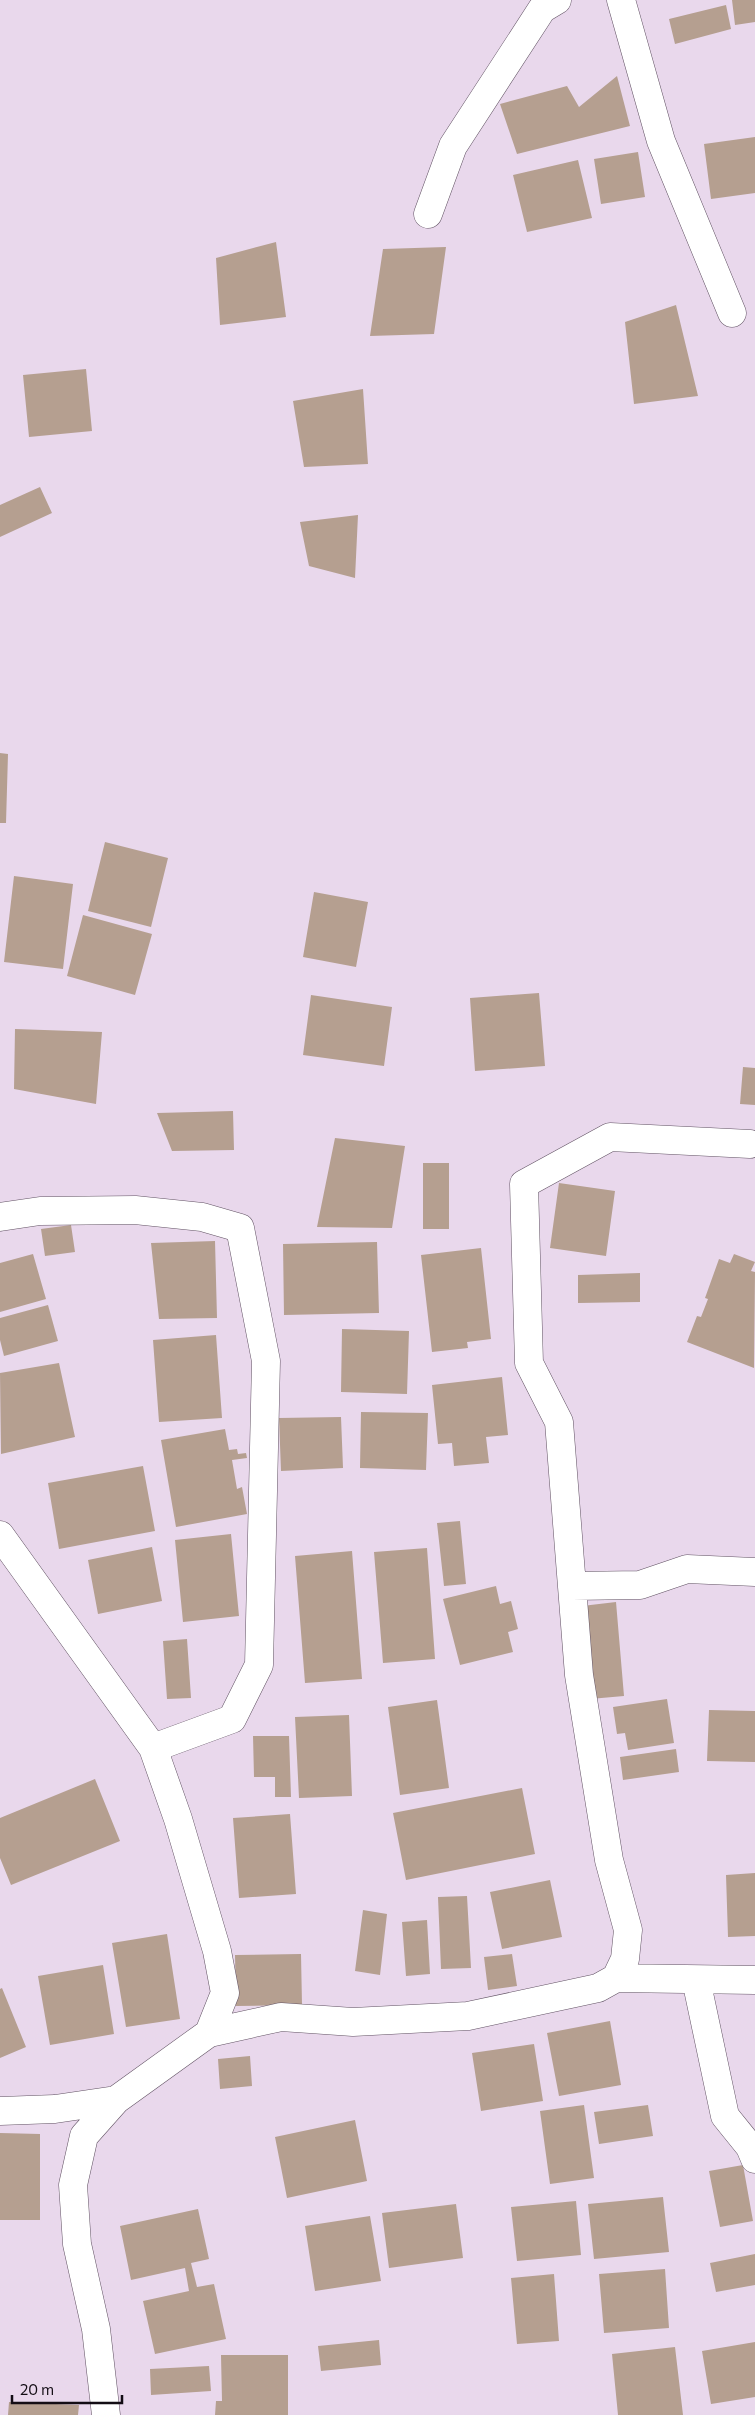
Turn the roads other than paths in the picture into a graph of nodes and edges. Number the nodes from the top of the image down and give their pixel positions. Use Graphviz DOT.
graph roads {
  1 [pos="557,0"];
  2 [pos="621,0"];
  3 [pos="428,214"];
  4 [pos="732,313"];
  5 [pos="750,1144"];
  6 [pos="0,1217"];
  7 [pos="0,1536"];
  8 [pos="755,1572"];
  9 [pos="572,1586"];
  10 [pos="153,1748"];
  11 [pos="616,1978"];
  12 [pos="755,1980"];
  13 [pos="698,1989"];
  14 [pos="209,2033"];
  15 [pos="116,2100"];
  16 [pos="0,2111"];
  17 [pos="755,2159"];
  18 [pos="106,2415"];
  1 -- 3 [label="street"];
  2 -- 4 [label="street"];
  5 -- 9 [label="street"];
  6 -- 10 [label="street"];
  7 -- 10 [label="street"];
  8 -- 9 [label="street"];
  9 -- 11 [label="street"];
  10 -- 14 [label="street"];
  11 -- 12 [label="street"];
  11 -- 14 [label="street"];
  13 -- 17 [label="street"];
  14 -- 15 [label="street"];
  15 -- 16 [label="street"];
  15 -- 18 [label="street"];
}
